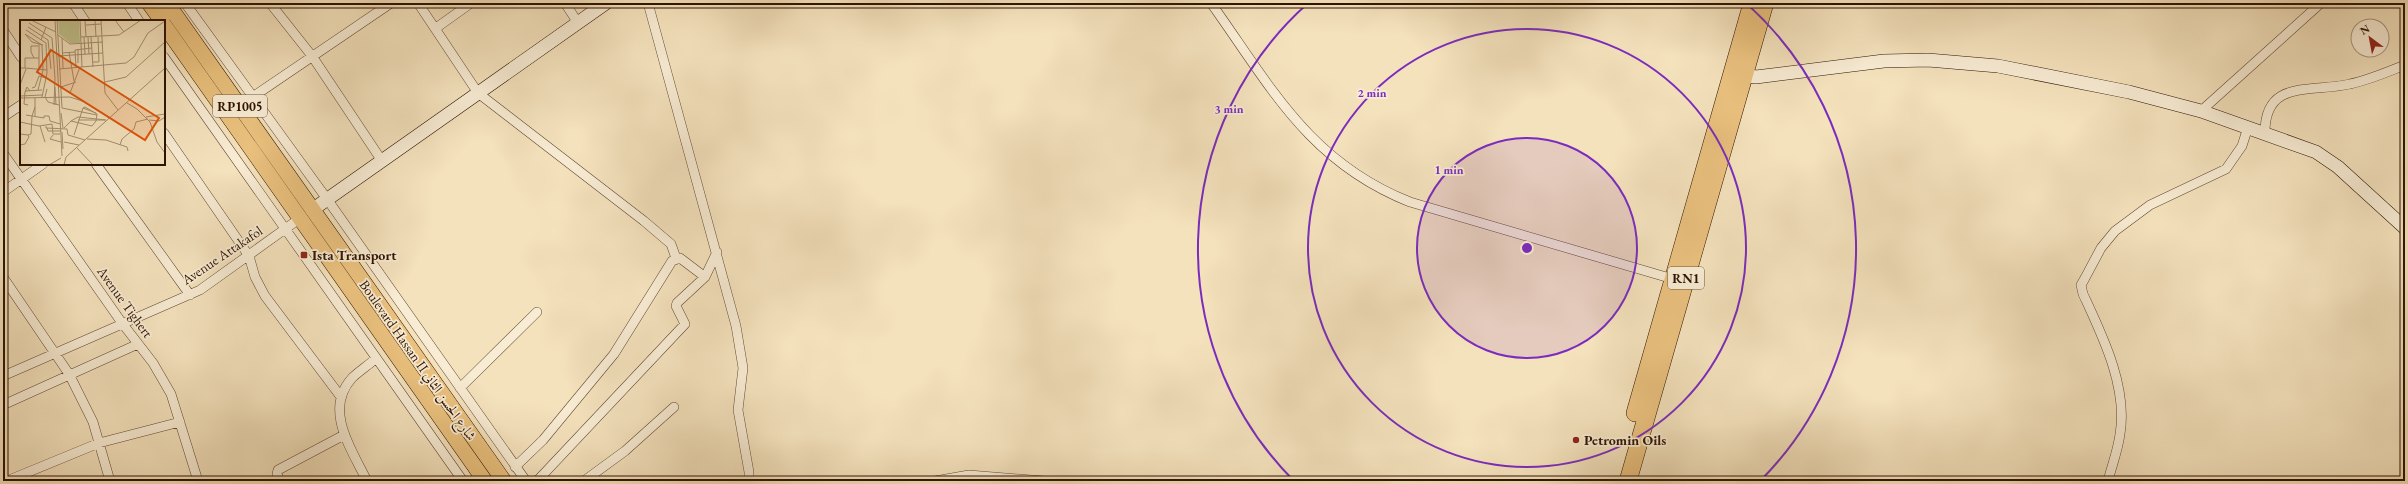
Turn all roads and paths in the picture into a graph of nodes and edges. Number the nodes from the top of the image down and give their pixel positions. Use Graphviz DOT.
graph roads {
  1 [pos="73,3"];
  2 [pos="127,3"];
  3 [pos="149,3"];
  4 [pos="270,3"];
  5 [pos="391,3"];
  6 [pos="418,3"];
  7 [pos="471,3"];
  8 [pos="565,3"];
  9 [pos="606,3"];
  10 [pos="648,3"];
  11 [pos="1211,3"];
  12 [pos="1752,3"];
  13 [pos="1765,3"];
  14 [pos="2321,3"];
  15 [pos="176,5"];
  16 [pos="84,20"];
  17 [pos="138,20"];
  18 [pos="161,20"];
  19 [pos="163,20"];
  20 [pos="578,23"];
  21 [pos="165,25"];
  22 [pos="436,28"];
  23 [pos="3,30"];
  24 [pos="20,56"];
  25 [pos="312,56"];
  26 [pos="165,58"];
  27 [pos="2405,65"];
  28 [pos="1738,74"];
  29 [pos="478,93"];
  30 [pos="254,96"];
  31 [pos="20,106"];
  32 [pos="2201,111"];
  33 [pos="3,117"];
  34 [pos="2248,127"];
  35 [pos="165,134"];
  36 [pos="2266,134"];
  37 [pos="3,153"];
  38 [pos="382,161"];
  39 [pos="42,165"];
  40 [pos="97,165"];
  41 [pos="22,179"];
  42 [pos="3,192"];
  43 [pos="327,199"];
  44 [pos="312,210"];
  45 [pos="299,219"];
  46 [pos="2405,228"];
  47 [pos="284,230"];
  48 [pos="717,252"];
  49 [pos="249,256"];
  50 [pos="676,258"];
  51 [pos="3,277"];
  52 [pos="705,277"];
  53 [pos="1673,279"];
  54 [pos="190,295"];
  55 [pos="537,312"];
  56 [pos="122,323"];
  57 [pos="138,344"];
  58 [pos="56,353"];
  59 [pos="376,358"];
  60 [pos="69,374"];
  61 [pos="3,376"];
  62 [pos="460,388"];
  63 [pos="341,397"];
  64 [pos="4,404"];
  65 [pos="674,407"];
  66 [pos="180,422"];
  67 [pos="344,435"];
  68 [pos="99,443"];
  69 [pos="516,467"];
  70 [pos="9,480"];
  71 [pos="110,481"];
  72 [pos="198,481"];
  73 [pos="280,481"];
  74 [pos="367,481"];
  75 [pos="463,481"];
  76 [pos="485,481"];
  77 [pos="504,481"];
  78 [pos="526,481"];
  79 [pos="537,481"];
  80 [pos="584,481"];
  81 [pos="749,481"];
  82 [pos="935,481"];
  83 [pos="1044,481"];
  84 [pos="1617,481"];
  85 [pos="1628,481"];
  86 [pos="2108,481"];
  1 -- 16 [label="street"];
  2 -- 17 [label="street"];
  3 -- 18 [label="main road, Boulevard Hassan II شارع الحسن الثاني / RP1005"];
  4 -- 25 [label="street"];
  5 -- 25 [label="street"];
  6 -- 22 [label="street"];
  7 -- 22 [label="street"];
  8 -- 20 [label="street"];
  9 -- 20 [label="street"];
  10 -- 48 [label="street"];
  11 -- 53 [label="street"];
  12 -- 28 [label="highway, RN1"];
  13 -- 28 [label="highway, RN1"];
  14 -- 32 [label="street"];
  15 -- 19 [label="street"];
  15 -- 30 [label="street"];
  15 -- 44 [label="main road, Boulevard Hassan II شارع الحسن الثاني / RP1005"];
  20 -- 29 [label="street"];
  21 -- 45 [label="main road, Boulevard Hassan II شارع الحسن الثاني / RP1005"];
  22 -- 29 [label="street"];
  23 -- 24 [label="street"];
  25 -- 30 [label="street"];
  25 -- 38 [label="street"];
  26 -- 47 [label="street"];
  27 -- 36 [label="street"];
  28 -- 32 [label="street"];
  28 -- 53 [label="highway, RN1"];
  28 -- 85 [label="highway, RN1"];
  29 -- 38 [label="street"];
  29 -- 50 [label="street"];
  30 -- 43 [label="street"];
  31 -- 33 [label="street"];
  32 -- 34 [label="street"];
  34 -- 36 [label="street"];
  34 -- 86 [label="street"];
  35 -- 49 [label="street"];
  36 -- 46 [label="street"];
  37 -- 41 [label="street, Avenue Tighert"];
  38 -- 43 [label="street"];
  39 -- 41 [label="street"];
  40 -- 54 [label="street"];
  41 -- 42 [label="street"];
  41 -- 56 [label="street, Avenue Tighert"];
  43 -- 44 [label="street"];
  43 -- 62 [label="street"];
  44 -- 45 [label="main road"];
  44 -- 77 [label="main road, Boulevard Hassan II شارع الحسن الثاني"];
  45 -- 47 [label="street, Avenue Attakafol"];
  45 -- 76 [label="main road, Boulevard Hassan II شارع الحسن الثاني"];
  47 -- 49 [label="street, Avenue Attakafol"];
  47 -- 59 [label="street"];
  48 -- 52 [label="street"];
  48 -- 81 [label="street"];
  49 -- 54 [label="street, Avenue Attakafol"];
  49 -- 63 [label="street"];
  50 -- 52 [label="street"];
  50 -- 69 [label="street"];
  51 -- 58 [label="street"];
  52 -- 79 [label="street"];
  53 -- 84 [label="highway, RN1"];
  54 -- 56 [label="street, Avenue Attakafol"];
  55 -- 62 [label="street"];
  56 -- 57 [label="street, Avenue Tighert"];
  56 -- 58 [label="street, Avenue Attakafol"];
  57 -- 60 [label="street"];
  57 -- 66 [label="street, Avenue Tighert"];
  58 -- 60 [label="street"];
  58 -- 61 [label="street, Avenue Attakafol"];
  59 -- 63 [label="street"];
  59 -- 75 [label="street"];
  60 -- 64 [label="street"];
  60 -- 68 [label="street"];
  62 -- 69 [label="street"];
  63 -- 67 [label="street"];
  65 -- 80 [label="street"];
  66 -- 68 [label="street"];
  66 -- 72 [label="street, Avenue Tighert"];
  67 -- 73 [label="street"];
  67 -- 74 [label="street"];
  68 -- 70 [label="street"];
  68 -- 71 [label="street"];
  69 -- 78 [label="street"];
  82 -- 83 [label="street"];
}
